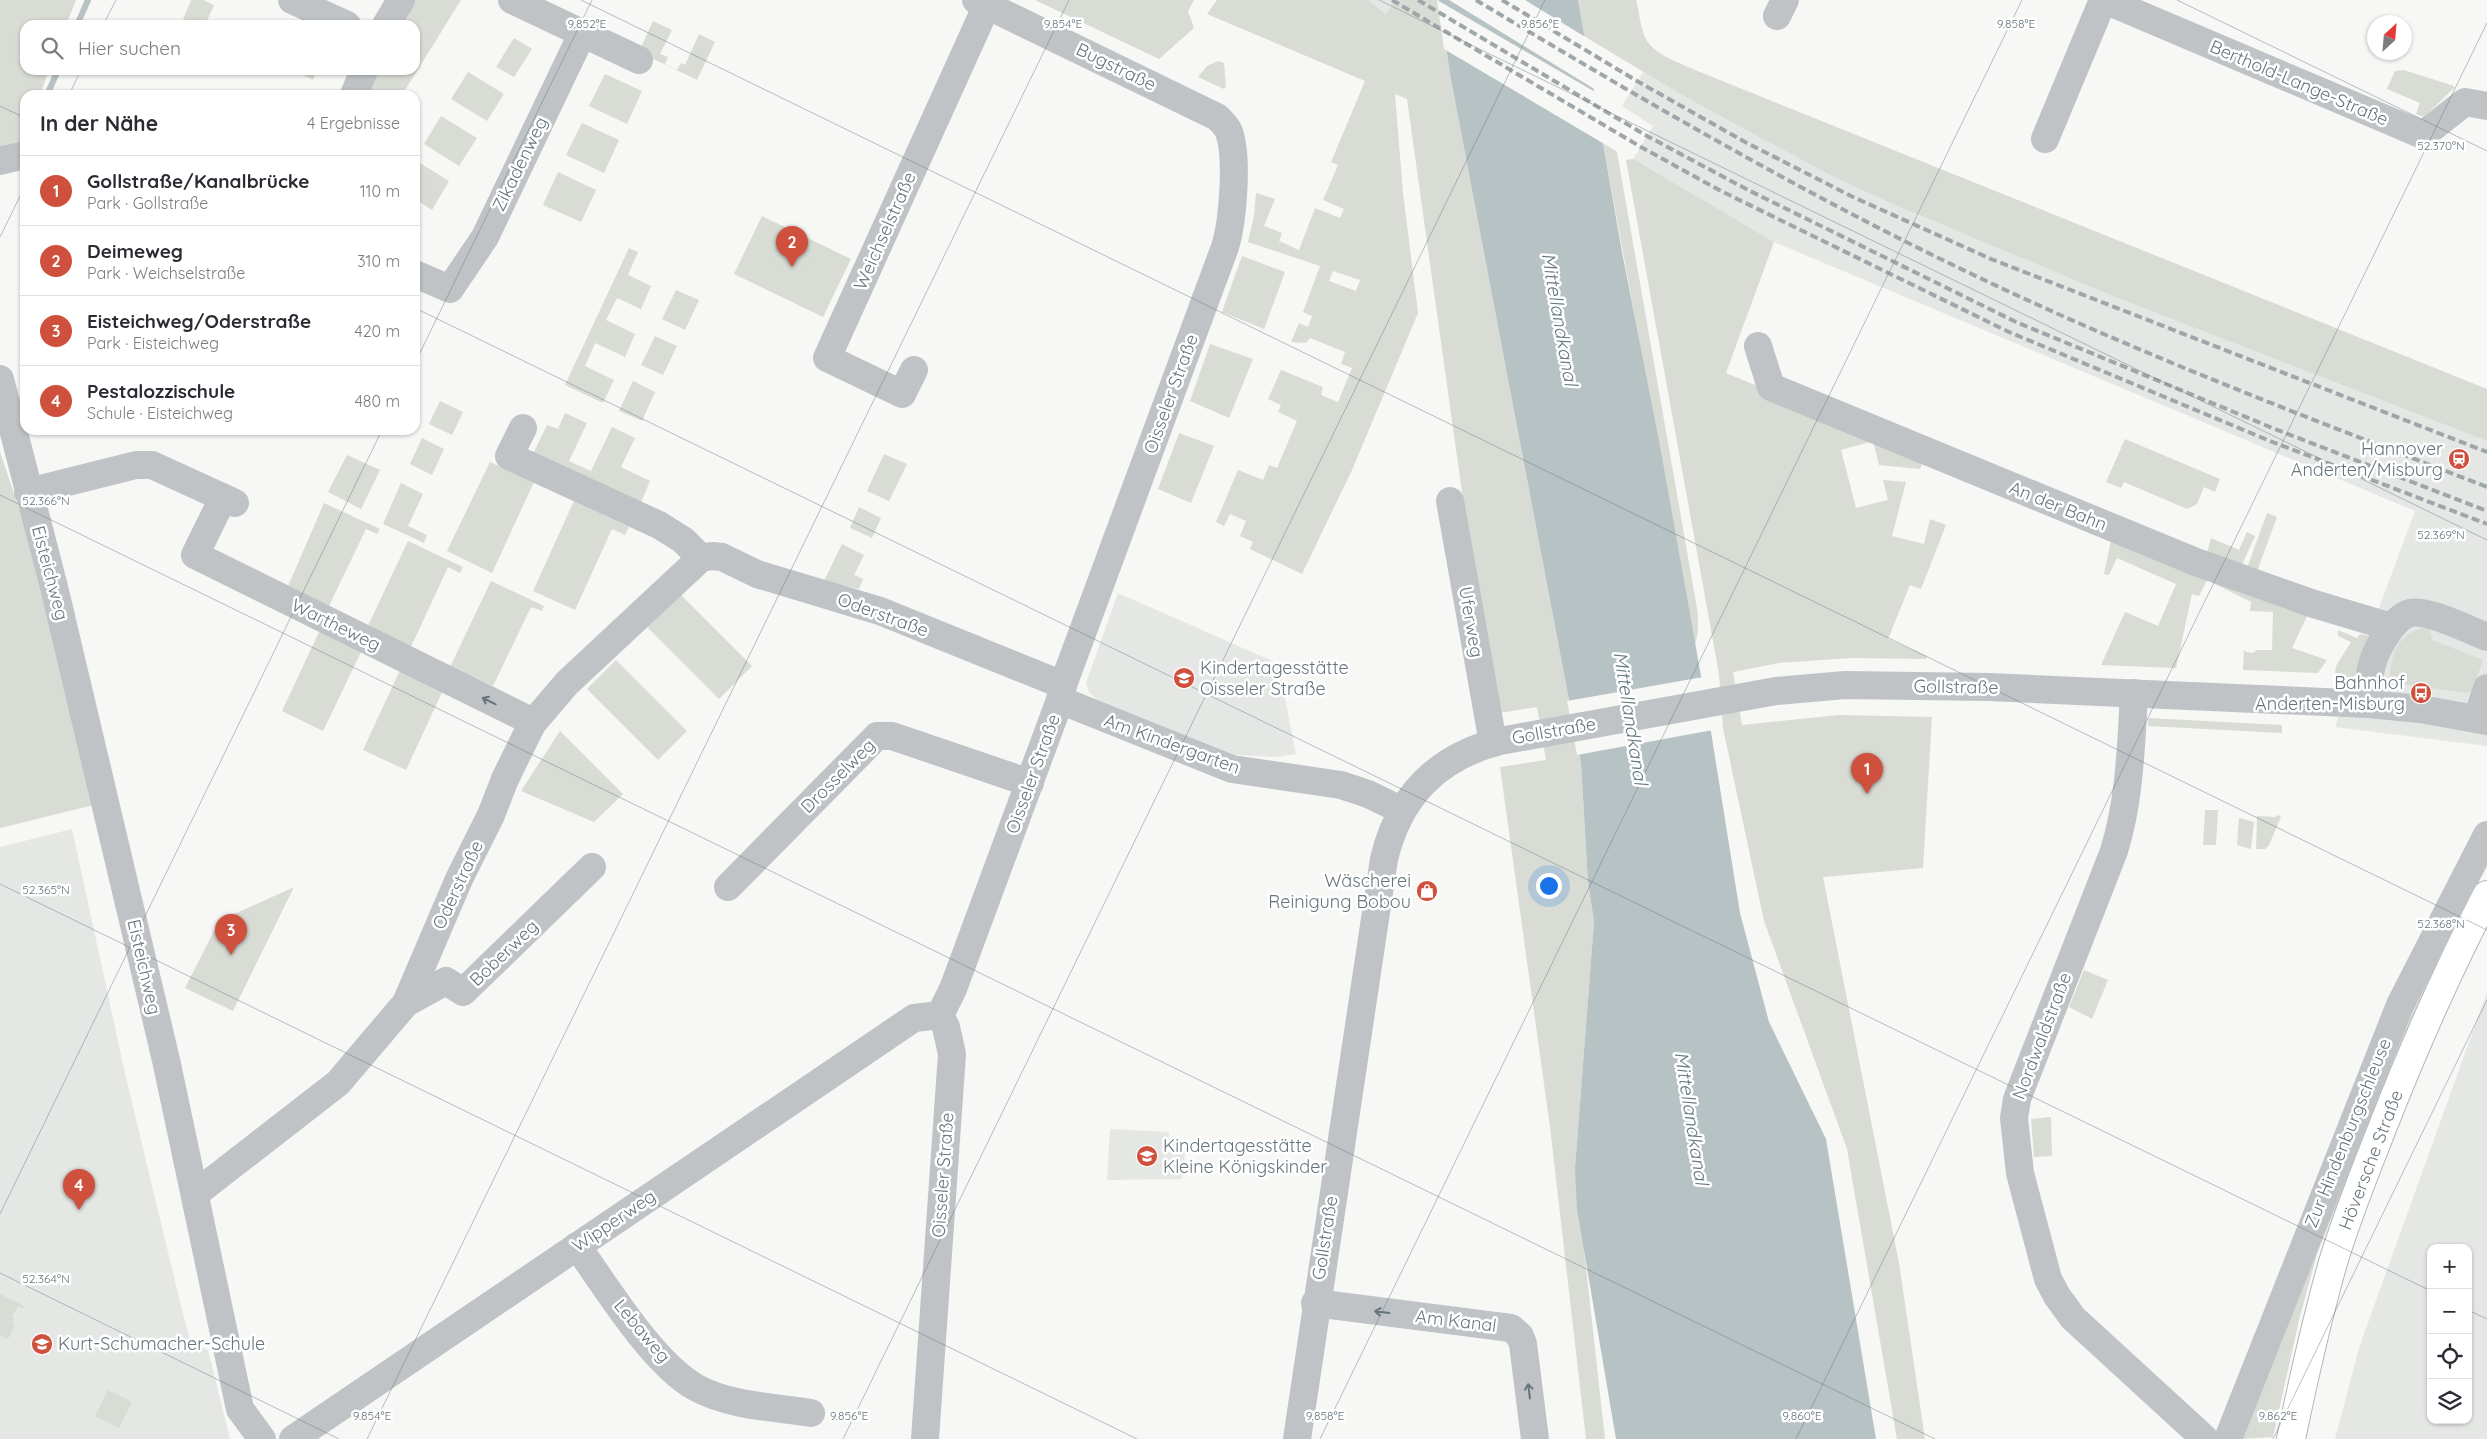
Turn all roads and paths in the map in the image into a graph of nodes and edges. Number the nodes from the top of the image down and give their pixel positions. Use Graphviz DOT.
graph roads {
  1 [pos="292,0"];
  2 [pos="401,0"];
  3 [pos="512,0"];
  4 [pos="2104,0"];
  5 [pos="982,2"];
  6 [pos="337,20"];
  7 [pos="389,20"];
  8 [pos="582,34"];
  9 [pos="639,60"];
  10 [pos="362,75"];
  11 [pos="356,90"];
  12 [pos="2487,106"];
  13 [pos="1225,126"];
  14 [pos="2045,139"];
  15 [pos="20,156"];
  16 [pos="0,161"];
  17 [pos="420,276"];
  18 [pos="1758,346"];
  19 [pos="914,370"];
  20 [pos="0,379"];
  21 [pos="523,428"];
  22 [pos="28,492"];
  23 [pos="1450,501"];
  24 [pos="701,558"];
  25 [pos="2391,627"];
  26 [pos="2487,638"];
  27 [pos="2487,688"];
  28 [pos="1062,693"];
  29 [pos="2134,693"];
  30 [pos="2369,704"];
  31 [pos="2482,720"];
  32 [pos="532,724"];
  33 [pos="1492,743"];
  34 [pos="1030,783"];
  35 [pos="1401,810"];
  36 [pos="2487,835"];
  37 [pos="592,867"];
  38 [pos="728,887"];
  39 [pos="2487,895"];
  40 [pos="406,1003"];
  41 [pos="940,1015"];
  42 [pos="195,1194"];
  43 [pos="577,1246"];
  44 [pos="1315,1303"];
  45 [pos="810,1413"];
  46 [pos="262,1439"];
  47 [pos="293,1439"];
  48 [pos="925,1439"];
  49 [pos="1296,1439"];
  50 [pos="1535,1439"];
  51 [pos="2205,1439"];
  52 [pos="2228,1439"];
  53 [pos="2291,1439"];
  1 -- 6 [label="street"];
  2 -- 7 [label="street"];
  3 -- 8 [label="street"];
  4 -- 12 [label="street, Berthold-Lange-Straße"];
  4 -- 14 [label="street, Berthold-Lange-Straße"];
  5 -- 13 [label="street, Bugstraße"];
  5 -- 19 [label="street, Weichselstraße"];
  8 -- 9 [label="street"];
  8 -- 17 [label="street, Zikadenweg"];
  10 -- 11 [label="street"];
  13 -- 28 [label="street, Oisseler Straße"];
  15 -- 16 [label="street"];
  18 -- 25 [label="street, An der Bahn"];
  20 -- 22 [label="street, Eisteichweg"];
  21 -- 24 [label="street"];
  32 -- 22 [label="street, Wartheweg, one-way"];
  22 -- 42 [label="street, Eisteichweg"];
  23 -- 33 [label="street, Uferweg"];
  24 -- 28 [label="street, Oderstraße"];
  24 -- 32 [label="street, Oderstraße"];
  25 -- 26 [label="street"];
  25 -- 30 [label="street"];
  27 -- 31 [label="street"];
  28 -- 34 [label="street, Oisseler Straße"];
  28 -- 35 [label="street, Am Kindergarten"];
  29 -- 30 [label="street, Gollstraße"];
  29 -- 33 [label="street, Gollstraße"];
  29 -- 51 [label="street, Nordwaldstraße"];
  30 -- 31 [label="street, Gollstraße"];
  32 -- 40 [label="street, Oderstraße"];
  33 -- 35 [label="street, Gollstraße"];
  34 -- 38 [label="street, Drosselweg"];
  34 -- 41 [label="street, Oisseler Straße"];
  35 -- 44 [label="street, Gollstraße"];
  36 -- 52 [label="street, Zur Hindenburgschleuse"];
  37 -- 40 [label="street, Boberweg"];
  39 -- 53 [label="main road, Höversche Straße"];
  40 -- 42 [label="street, Oderstraße"];
  41 -- 43 [label="street, Wipperweg"];
  41 -- 48 [label="street, Oisseler Straße"];
  42 -- 46 [label="street, Eisteichweg"];
  43 -- 45 [label="street, Lebaweg"];
  43 -- 47 [label="street, Wipperweg"];
  44 -- 49 [label="street, Gollstraße"];
  50 -- 44 [label="street, Am Kanal, one-way"];
}
